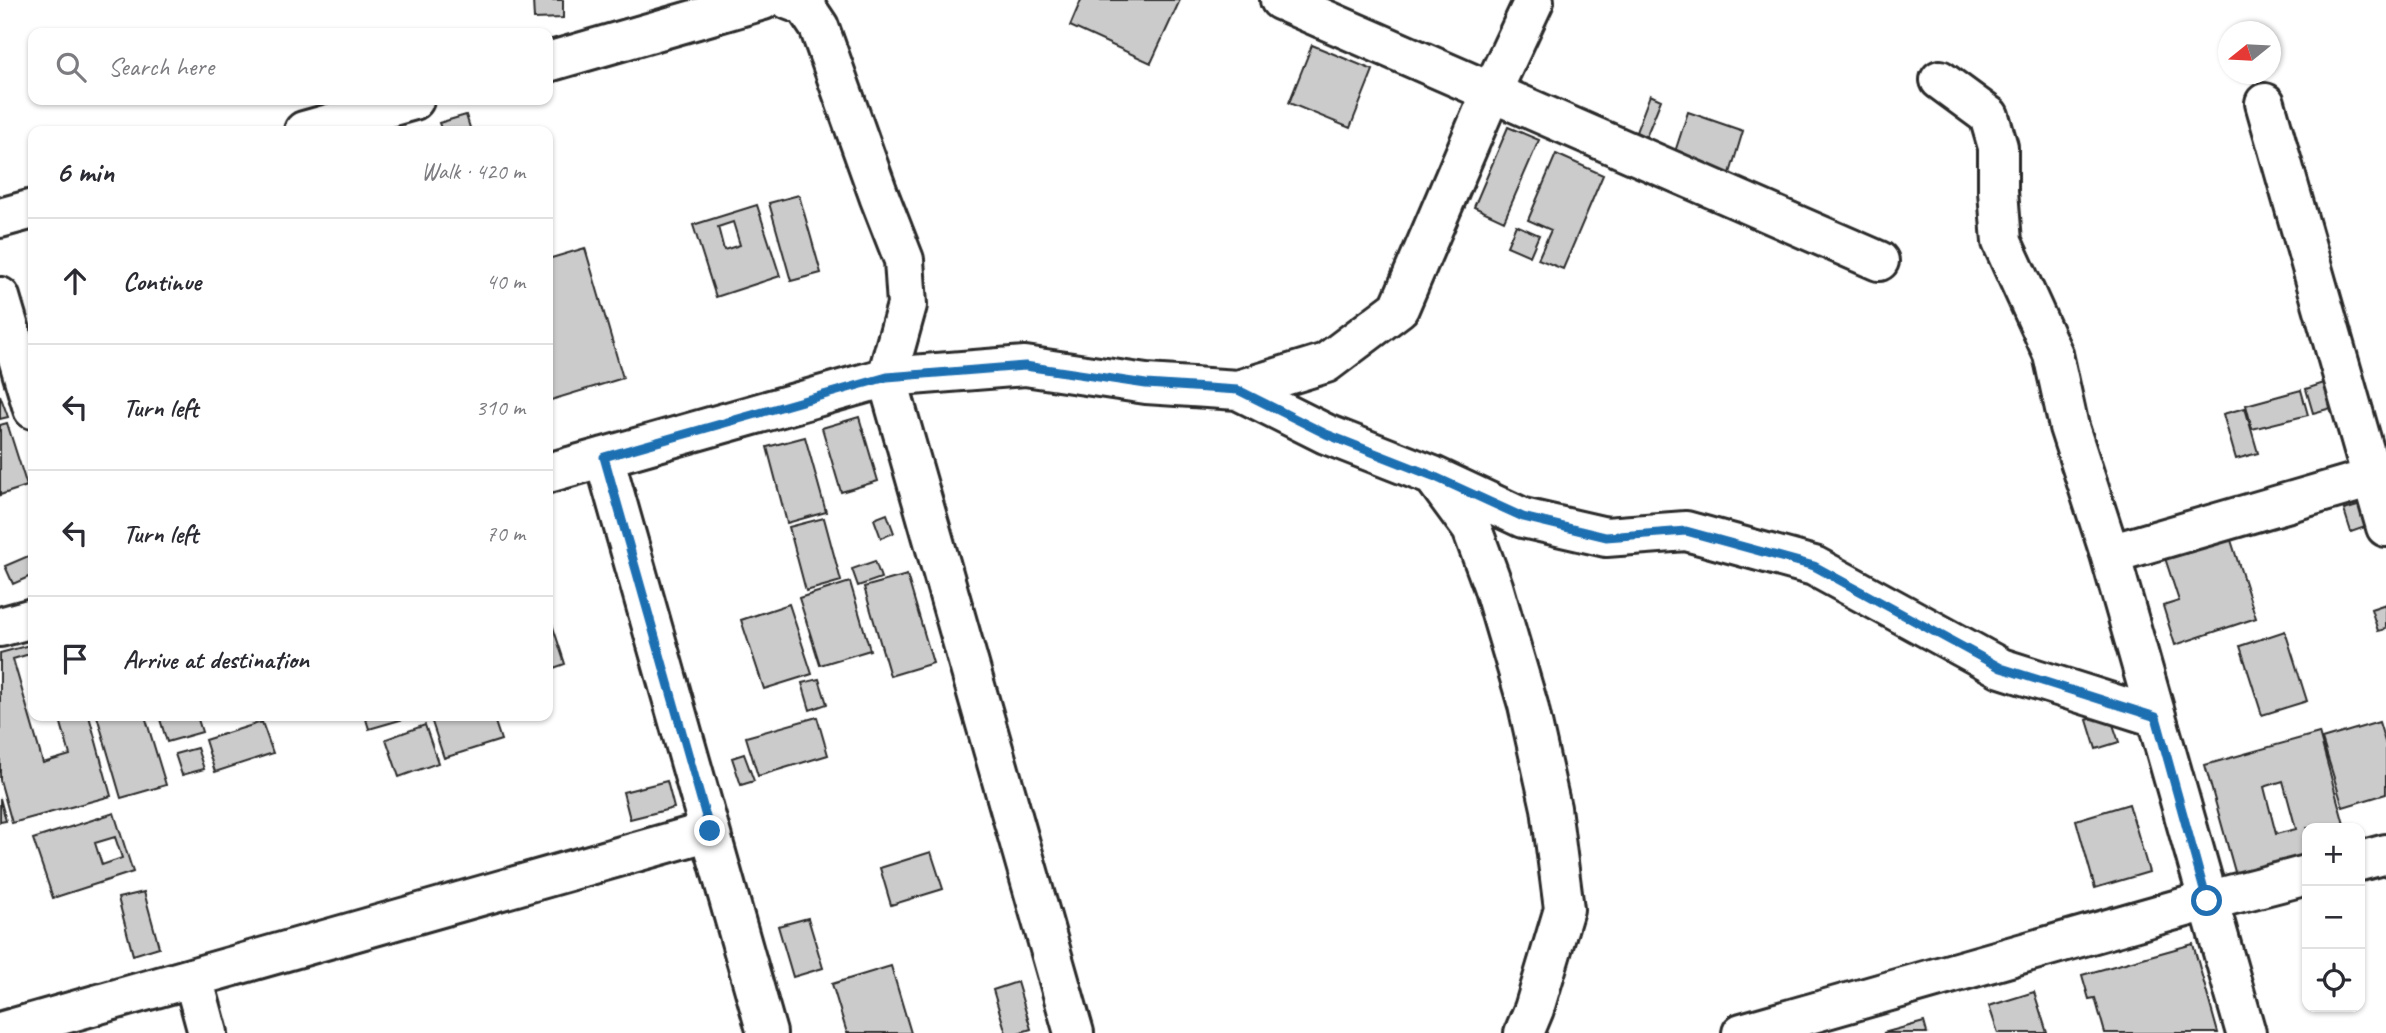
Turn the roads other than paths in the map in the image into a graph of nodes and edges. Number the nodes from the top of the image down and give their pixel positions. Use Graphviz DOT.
graph roads {
  1 [pos="763,0"];
  2 [pos="789,0"];
  3 [pos="1280,0"];
  4 [pos="1534,1"];
  5 [pos="553,61"];
  6 [pos="1940,80"];
  7 [pos="1491,93"];
  8 [pos="2266,103"];
  9 [pos="396,105"];
  10 [pos="322,126"];
  11 [pos="28,210"];
  12 [pos="0,218"];
  13 [pos="1879,261"];
  14 [pos="0,297"];
  15 [pos="887,377"];
  16 [pos="1238,390"];
  17 [pos="28,392"];
  18 [pos="604,457"];
  19 [pos="553,472"];
  20 [pos="1433,476"];
  21 [pos="2379,476"];
  22 [pos="2386,527"];
  23 [pos="2110,554"];
  24 [pos="28,619"];
  25 [pos="0,627"];
  26 [pos="2156,717"];
  27 [pos="710,831"];
  28 [pos="2386,854"];
  29 [pos="2365,860"];
  30 [pos="2302,876"];
  31 [pos="2207,901"];
  32 [pos="193,978"];
  33 [pos="0,1032"];
  34 [pos="208,1033"];
  35 [pos="767,1033"];
  36 [pos="1074,1033"];
  37 [pos="1524,1033"];
  38 [pos="1742,1033"];
  39 [pos="2246,1033"];
  1 -- 5 [label="street"];
  2 -- 15 [label="street"];
  3 -- 7 [label="street"];
  4 -- 7 [label="street"];
  6 -- 23 [label="street"];
  7 -- 13 [label="street"];
  7 -- 16 [label="street"];
  8 -- 21 [label="street"];
  9 -- 10 [label="street"];
  11 -- 12 [label="street"];
  14 -- 17 [label="street"];
  15 -- 16 [label="street"];
  15 -- 18 [label="street"];
  15 -- 36 [label="street"];
  16 -- 20 [label="street"];
  18 -- 19 [label="street"];
  18 -- 27 [label="street"];
  20 -- 26 [label="street"];
  20 -- 37 [label="street"];
  21 -- 22 [label="street"];
  21 -- 23 [label="street"];
  23 -- 26 [label="street"];
  24 -- 25 [label="street"];
  26 -- 31 [label="street"];
  27 -- 32 [label="street"];
  27 -- 35 [label="street"];
  28 -- 29 [label="street"];
  30 -- 31 [label="street"];
  31 -- 38 [label="street"];
  31 -- 39 [label="street"];
  32 -- 33 [label="street"];
  32 -- 34 [label="street"];
}
